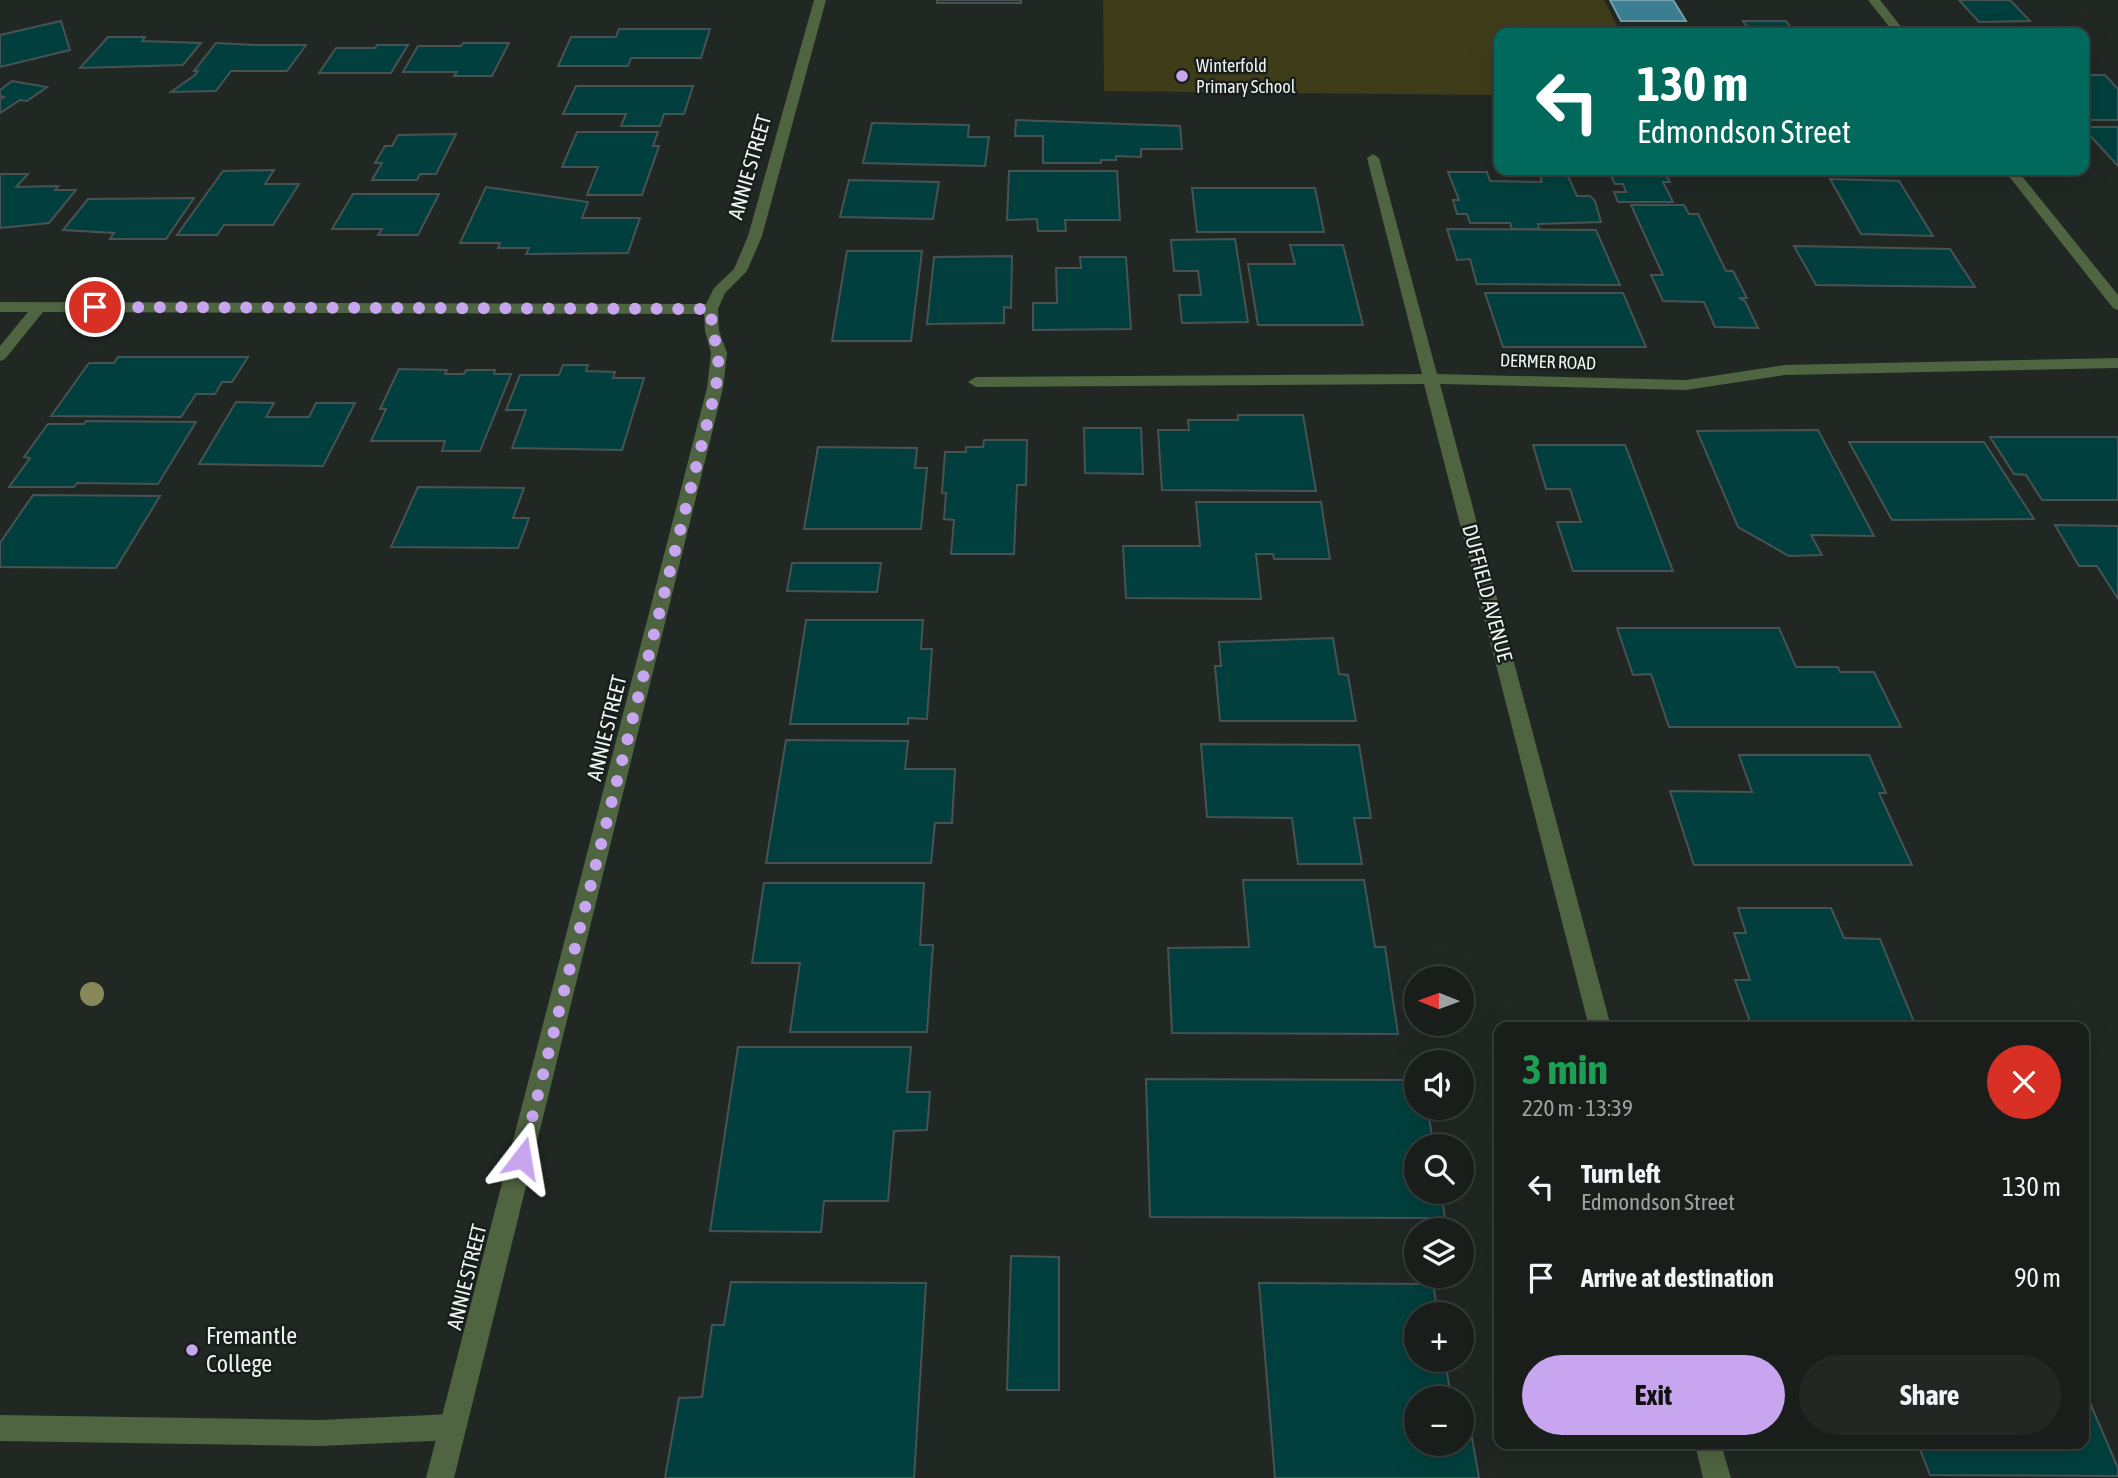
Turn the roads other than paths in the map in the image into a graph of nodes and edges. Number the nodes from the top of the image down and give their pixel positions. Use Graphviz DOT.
graph roads {
  1 [pos="820,0"];
  2 [pos="1874,0"];
  3 [pos="1896,28"];
  4 [pos="1373,158"];
  5 [pos="2014,175"];
  6 [pos="2118,305"];
  7 [pos="0,307"];
  8 [pos="39,307"];
  9 [pos="711,309"];
  10 [pos="0,356"];
  11 [pos="2118,363"];
  12 [pos="1431,379"];
  13 [pos="976,382"];
  14 [pos="1599,1022"];
  15 [pos="453,1427"];
  16 [pos="0,1428"];
  17 [pos="1709,1449"];
  18 [pos="440,1478"];
  19 [pos="1717,1478"];
  1 -- 9 [label="street, ANNIE STREET"];
  2 -- 3 [label="street"];
  4 -- 12 [label="street, DUFFIELD AVENUE"];
  5 -- 6 [label="street"];
  7 -- 8 [label="street"];
  8 -- 9 [label="street"];
  8 -- 10 [label="street"];
  9 -- 15 [label="street, ANNIE STREET"];
  11 -- 12 [label="street, DERMER ROAD"];
  12 -- 13 [label="street, DERMER ROAD"];
  12 -- 14 [label="street, DUFFIELD AVENUE"];
  15 -- 16 [label="street"];
  15 -- 18 [label="street, ANNIE STREET"];
  17 -- 19 [label="street"];
}
